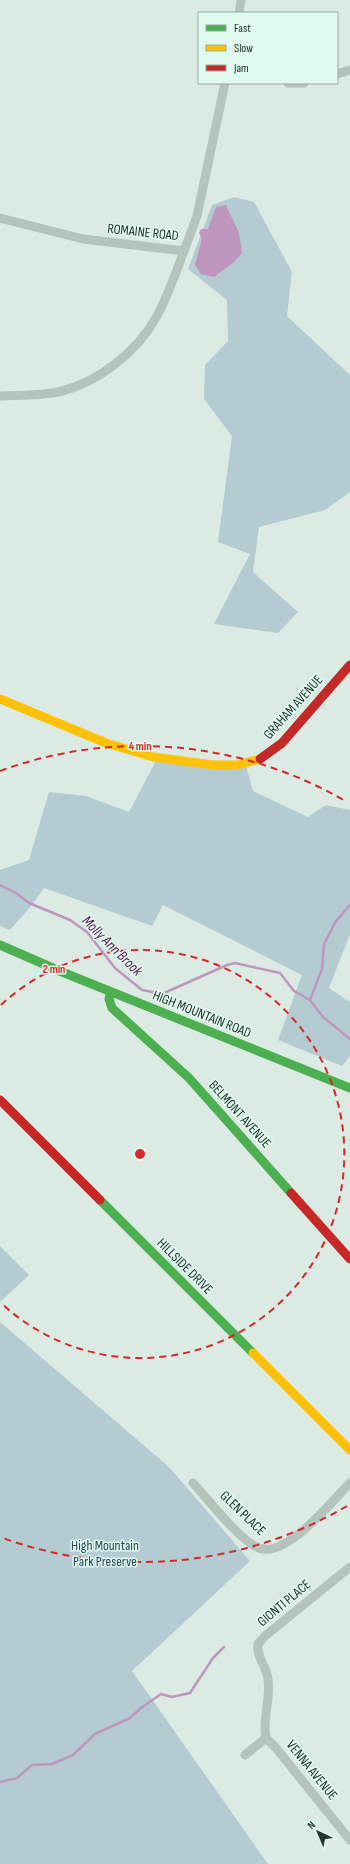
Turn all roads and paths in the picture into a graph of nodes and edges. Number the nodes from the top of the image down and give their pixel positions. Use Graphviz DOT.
graph roads {
  1 [pos="241,0"];
  2 [pos="239,12"];
  3 [pos="350,70"];
  4 [pos="338,74"];
  5 [pos="225,84"];
  6 [pos="0,218"];
  7 [pos="184,251"];
  8 [pos="0,396"];
  9 [pos="350,665"];
  10 [pos="0,699"];
  11 [pos="0,945"];
  12 [pos="111,992"];
  13 [pos="350,1088"];
  14 [pos="0,1100"];
  15 [pos="350,1259"];
  16 [pos="350,1450"];
  17 [pos="194,1483"];
  18 [pos="350,1483"];
  19 [pos="350,1567"];
  20 [pos="266,1738"];
  21 [pos="245,1755"];
  22 [pos="350,1840"];
  1 -- 2 [label="street"];
  3 -- 4 [label="street"];
  5 -- 7 [label="street, ROMAINE ROAD"];
  6 -- 7 [label="street, ROMAINE ROAD"];
  7 -- 8 [label="street"];
  9 -- 10 [label="street, GRAHAM AVENUE"];
  11 -- 12 [label="street, HIGH MOUNTAIN ROAD"];
  12 -- 13 [label="street, HIGH MOUNTAIN ROAD"];
  12 -- 15 [label="street, BELMONT AVENUE"];
  14 -- 16 [label="street, HILLSIDE DRIVE"];
  17 -- 18 [label="street, GLEN PLACE"];
  19 -- 20 [label="street, GIONTI PLACE"];
  20 -- 21 [label="street"];
  20 -- 22 [label="street, VENNA AVENUE"];
}
